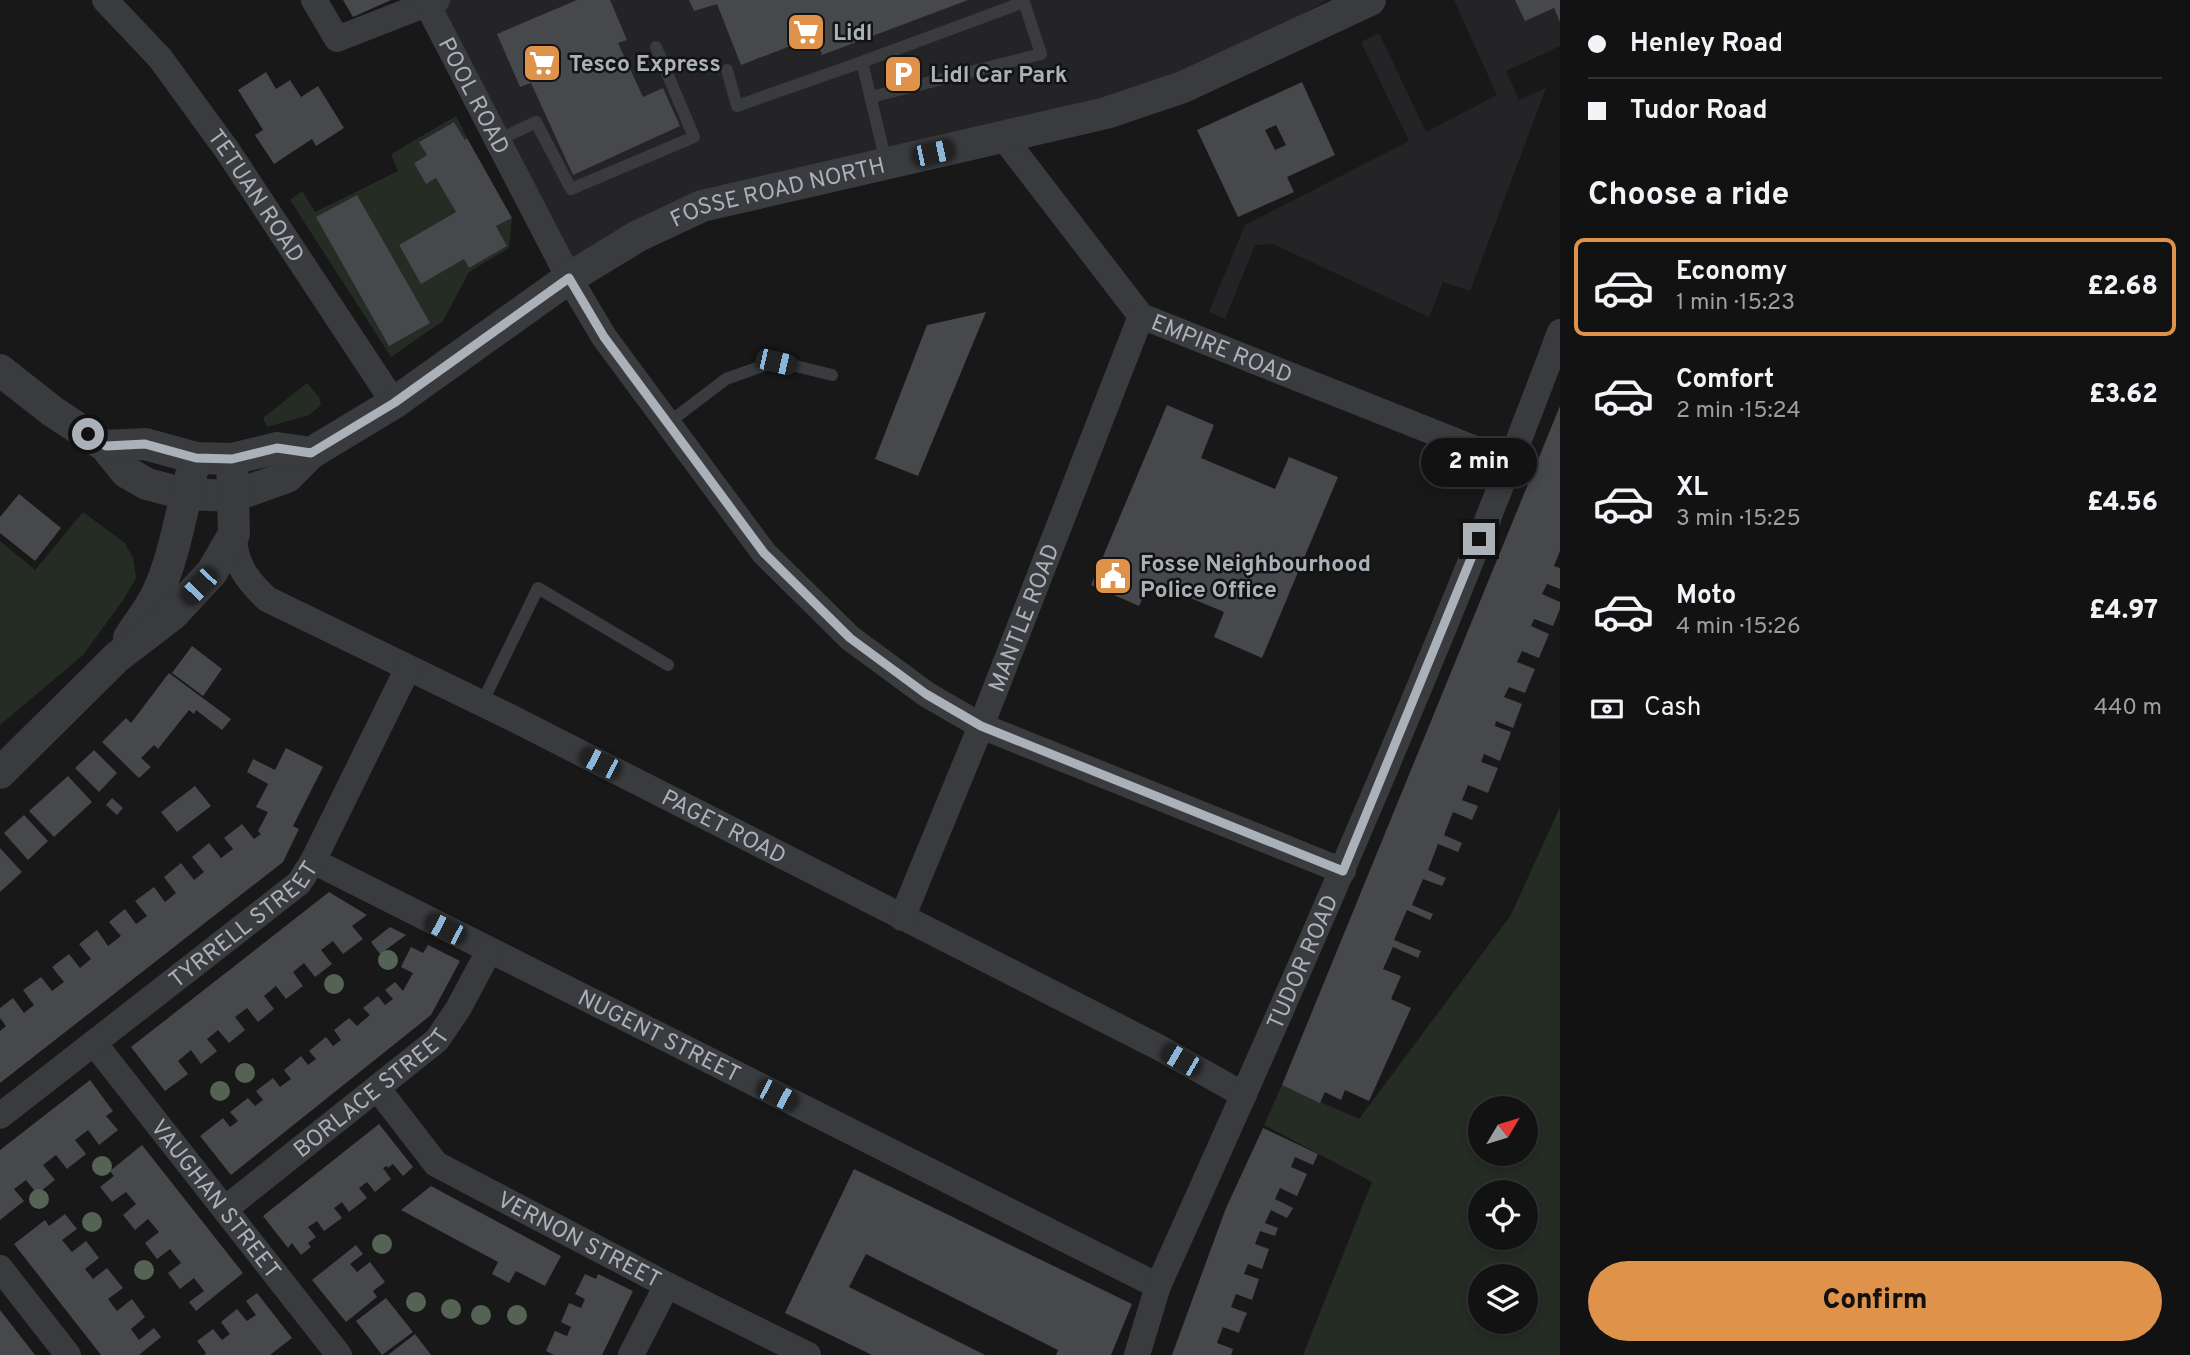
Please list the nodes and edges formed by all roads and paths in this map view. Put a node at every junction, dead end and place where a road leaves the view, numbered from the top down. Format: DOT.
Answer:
graph roads {
  1 [pos="105,0"];
  2 [pos="314,0"];
  3 [pos="1370,0"];
  4 [pos="1023,1"];
  5 [pos="432,2"];
  6 [pos="656,47"];
  7 [pos="862,62"];
  8 [pos="727,70"];
  9 [pos="871,97"];
  10 [pos="1003,138"];
  11 [pos="498,139"];
  12 [pos="886,163"];
  13 [pos="569,278"];
  14 [pos="1141,316"];
  15 [pos="1560,332"];
  16 [pos="0,370"];
  17 [pos="832,375"];
  18 [pos="394,403"];
  19 [pos="668,424"];
  20 [pos="106,446"];
  21 [pos="311,453"];
  22 [pos="196,458"];
  23 [pos="232,459"];
  24 [pos="1511,463"];
  25 [pos="185,494"];
  26 [pos="234,496"];
  27 [pos="234,534"];
  28 [pos="117,657"];
  29 [pos="668,664"];
  30 [pos="408,668"];
  31 [pos="482,703"];
  32 [pos="981,726"];
  33 [pos="0,773"];
  34 [pos="313,861"];
  35 [pos="1343,871"];
  36 [pos="902,918"];
  37 [pos="489,951"];
  38 [pos="93,1043"];
  39 [pos="377,1089"];
  40 [pos="1244,1095"];
  41 [pos="0,1116"];
  42 [pos="225,1209"];
  43 [pos="0,1268"];
  44 [pos="667,1285"];
  45 [pos="1158,1286"];
  46 [pos="326,1351"];
  47 [pos="68,1355"];
  48 [pos="631,1355"];
  49 [pos="808,1355"];
  50 [pos="1137,1355"];
  1 -- 18 [label="street, TETUAN ROAD"];
  2 -- 5 [label="street, POOL ROAD"];
  3 -- 10 [label="street, FOSSE ROAD NORTH"];
  4 -- 7 [label="lane"];
  4 -- 9 [label="lane"];
  5 -- 11 [label="street, POOL ROAD"];
  6 -- 11 [label="lane"];
  7 -- 8 [label="lane"];
  7 -- 9 [label="lane"];
  9 -- 12 [label="lane"];
  10 -- 12 [label="street, FOSSE ROAD NORTH"];
  10 -- 14 [label="street, EMPIRE ROAD"];
  11 -- 13 [label="street, POOL ROAD"];
  12 -- 13 [label="street, FOSSE ROAD NORTH"];
  13 -- 18 [label="street, FOSSE ROAD NORTH"];
  13 -- 19 [label="street, POOL ROAD"];
  14 -- 24 [label="street, EMPIRE ROAD"];
  14 -- 32 [label="street, MANTLE ROAD"];
  15 -- 24 [label="street, TUDOR ROAD"];
  16 -- 20 [label="street"];
  17 -- 19 [label="lane"];
  18 -- 21 [label="street, FOSSE ROAD NORTH"];
  19 -- 32 [label="street, POOL ROAD"];
  20 -- 22 [label="street"];
  20 -- 25 [label="street"];
  21 -- 23 [label="street"];
  21 -- 26 [label="street, FOSSE ROAD NORTH"];
  22 -- 23 [label="street"];
  22 -- 25 [label="street"];
  23 -- 26 [label="street"];
  24 -- 35 [label="street, TUDOR ROAD"];
  25 -- 26 [label="street"];
  25 -- 28 [label="street"];
  26 -- 27 [label="street"];
  27 -- 28 [label="street"];
  27 -- 30 [label="street, PAGET ROAD"];
  28 -- 33 [label="street"];
  29 -- 31 [label="lane"];
  30 -- 31 [label="street, PAGET ROAD"];
  30 -- 34 [label="street, TYRRELL STREET"];
  31 -- 36 [label="street, PAGET ROAD"];
  32 -- 35 [label="street, POOL ROAD"];
  32 -- 36 [label="street, MANTLE ROAD"];
  34 -- 37 [label="street, NUGENT STREET"];
  34 -- 38 [label="street, TYRRELL STREET"];
  35 -- 40 [label="street, TUDOR ROAD"];
  36 -- 40 [label="street, PAGET ROAD"];
  37 -- 39 [label="street, BORLACE STREET"];
  37 -- 45 [label="street, NUGENT STREET"];
  38 -- 41 [label="street, TYRRELL STREET"];
  38 -- 42 [label="street, VAUGHAN STREET"];
  39 -- 42 [label="street, BORLACE STREET"];
  39 -- 44 [label="street, VERNON STREET"];
  40 -- 45 [label="street, TUDOR ROAD"];
  42 -- 46 [label="street, VAUGHAN STREET"];
  43 -- 47 [label="street"];
  44 -- 48 [label="street"];
  44 -- 49 [label="street, VERNON STREET"];
  45 -- 50 [label="street, TUDOR ROAD"];
}
